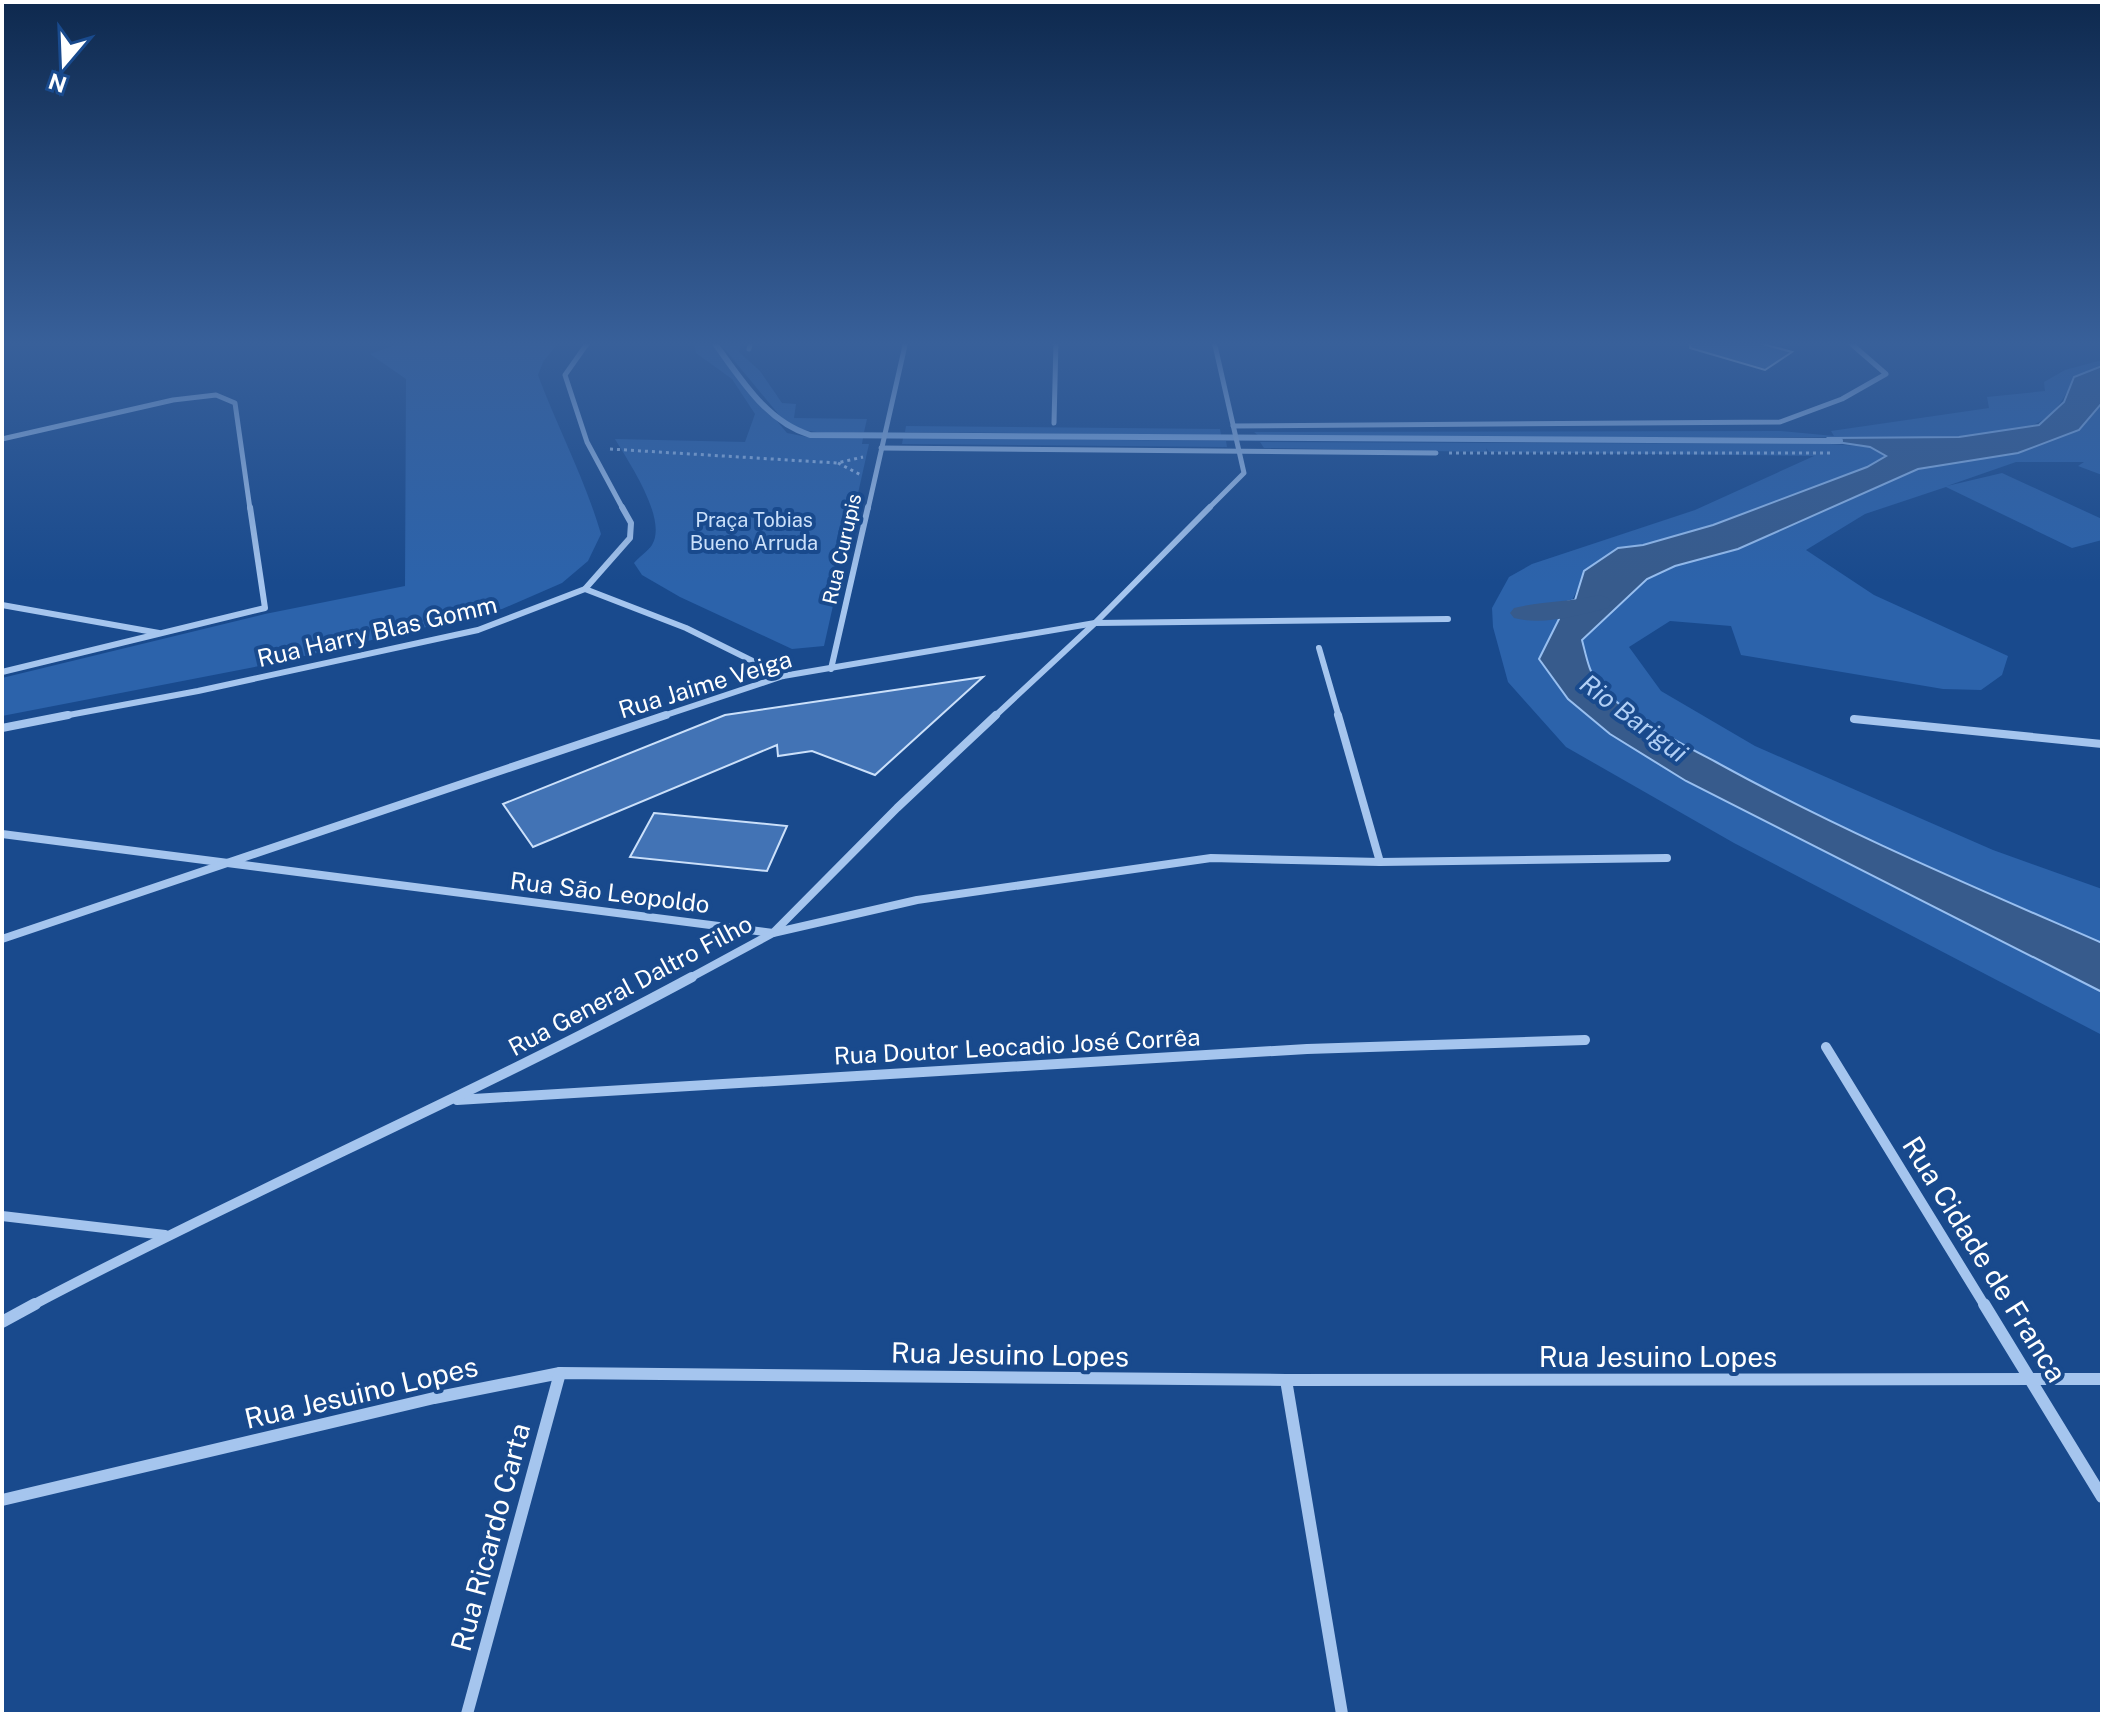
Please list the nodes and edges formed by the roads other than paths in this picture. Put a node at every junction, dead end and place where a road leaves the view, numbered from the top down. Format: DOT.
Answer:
graph roads {
  1 [pos="81,421"];
  2 [pos="238,421"];
  3 [pos="580,421"];
  4 [pos="887,421"];
  5 [pos="1232,421"];
  6 [pos="1782,421"];
  7 [pos="1233,426"];
  8 [pos="2,439"];
  9 [pos="882,446"];
  10 [pos="1238,449"];
  11 [pos="1436,453"];
  12 [pos="585,589"];
  13 [pos="2,605"];
  14 [pos="1448,619"];
  15 [pos="1095,623"];
  16 [pos="165,634"];
  17 [pos="1319,648"];
  18 [pos="831,669"];
  19 [pos="2,672"];
  20 [pos="783,676"];
  21 [pos="1854,719"];
  22 [pos="2,728"];
  23 [pos="2102,744"];
  24 [pos="2,834"];
  25 [pos="1667,858"];
  26 [pos="1380,862"];
  27 [pos="226,864"];
  28 [pos="773,933"];
  29 [pos="2,939"];
  30 [pos="1585,1040"];
  31 [pos="1826,1047"];
  32 [pos="452,1100"];
  33 [pos="2,1216"];
  34 [pos="166,1235"];
  35 [pos="2,1322"];
  36 [pos="560,1373"];
  37 [pos="2032,1379"];
  38 [pos="2102,1379"];
  39 [pos="1286,1380"];
  40 [pos="2102,1497"];
  41 [pos="2,1500"];
  42 [pos="467,1714"];
  43 [pos="1342,1714"];
  1 -- 8 [label="street, Rua Harry Blas Gomm"];
  2 -- 16 [label="street, Rua Harry Blas Gomm"];
  3 -- 12 [label="street, Rua Harry Blas Gomm"];
  4 -- 9 [label="street, Rua Curupis"];
  5 -- 7 [label="street, Rua General Daltro Filho"];
  6 -- 7 [label="street"];
  7 -- 10 [label="street, Rua General Daltro Filho"];
  9 -- 10 [label="street"];
  9 -- 18 [label="street, Rua Curupis"];
  10 -- 11 [label="street"];
  10 -- 15 [label="street, Rua General Daltro Filho"];
  12 -- 20 [label="street"];
  12 -- 22 [label="street, Rua Harry Blas Gomm"];
  13 -- 16 [label="street"];
  14 -- 15 [label="street, Rua Jaime Veiga"];
  15 -- 18 [label="street, Rua Jaime Veiga"];
  15 -- 28 [label="street, Rua General Daltro Filho"];
  16 -- 19 [label="street, Rua Harry Blas Gomm"];
  17 -- 26 [label="street"];
  18 -- 20 [label="street, Rua Jaime Veiga"];
  20 -- 27 [label="street, Rua Jaime Veiga"];
  21 -- 23 [label="street"];
  24 -- 27 [label="street, Rua São Leopoldo"];
  25 -- 26 [label="street, Rua São Leopoldo"];
  26 -- 28 [label="street, Rua São Leopoldo"];
  27 -- 28 [label="street, Rua São Leopoldo"];
  27 -- 29 [label="street, Rua Jaime Veiga"];
  28 -- 32 [label="street, Rua General Daltro Filho"];
  30 -- 32 [label="street, Rua Doutor Leocadio José Corrêa"];
  31 -- 37 [label="street, Rua Cidade de Franca"];
  32 -- 34 [label="street, Rua General Daltro Filho"];
  33 -- 34 [label="street"];
  34 -- 35 [label="street, Rua General Daltro Filho"];
  36 -- 39 [label="street, Rua Jesuino Lopes"];
  36 -- 41 [label="street, Rua Jesuino Lopes"];
  36 -- 42 [label="street, Rua Ricardo Carta"];
  37 -- 38 [label="street, Rua Jesuino Lopes"];
  37 -- 39 [label="street, Rua Jesuino Lopes"];
  37 -- 40 [label="street, Rua Cidade de Franca"];
  39 -- 43 [label="street"];
}
